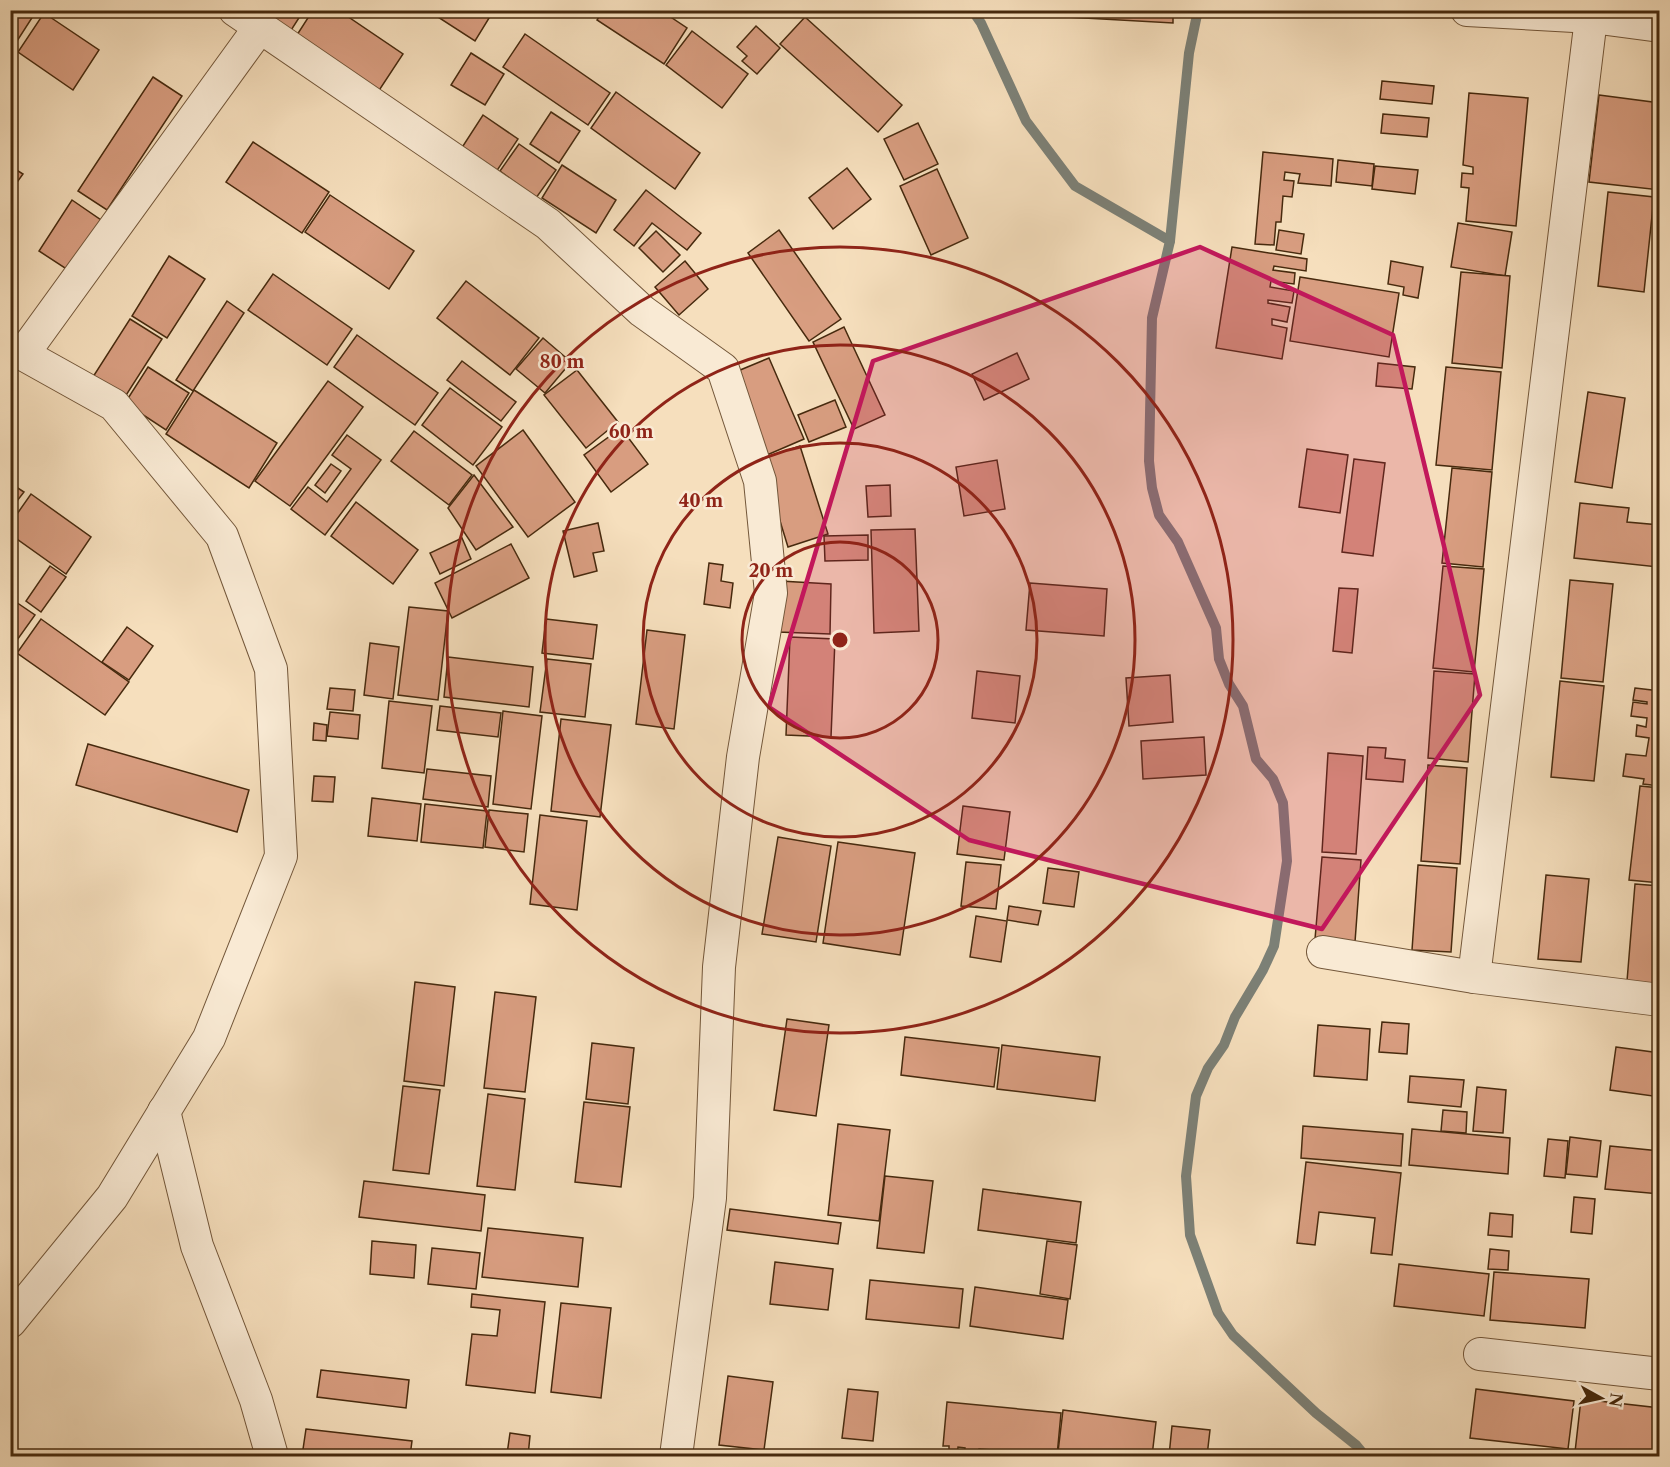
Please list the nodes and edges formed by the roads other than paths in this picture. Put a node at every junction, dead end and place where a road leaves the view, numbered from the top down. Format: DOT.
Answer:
graph roads {
  1 [pos="1467,10"];
  2 [pos="1592,14"];
  3 [pos="248,19"];
  4 [pos="1659,26"];
  5 [pos="17,351"];
  6 [pos="1323,952"];
  7 [pos="1474,977"];
  8 [pos="1659,1000"];
  9 [pos="164,1111"];
  10 [pos="10,1322"];
  11 [pos="1480,1354"];
  12 [pos="1659,1374"];
  13 [pos="272,1456"];
  14 [pos="676,1456"];
  1 -- 2 [label="street"];
  2 -- 4 [label="street"];
  2 -- 7 [label="street"];
  3 -- 5 [label="street"];
  3 -- 14 [label="street"];
  5 -- 9 [label="street"];
  6 -- 7 [label="street"];
  7 -- 8 [label="street"];
  9 -- 10 [label="street"];
  9 -- 13 [label="street"];
  11 -- 12 [label="street"];
}
